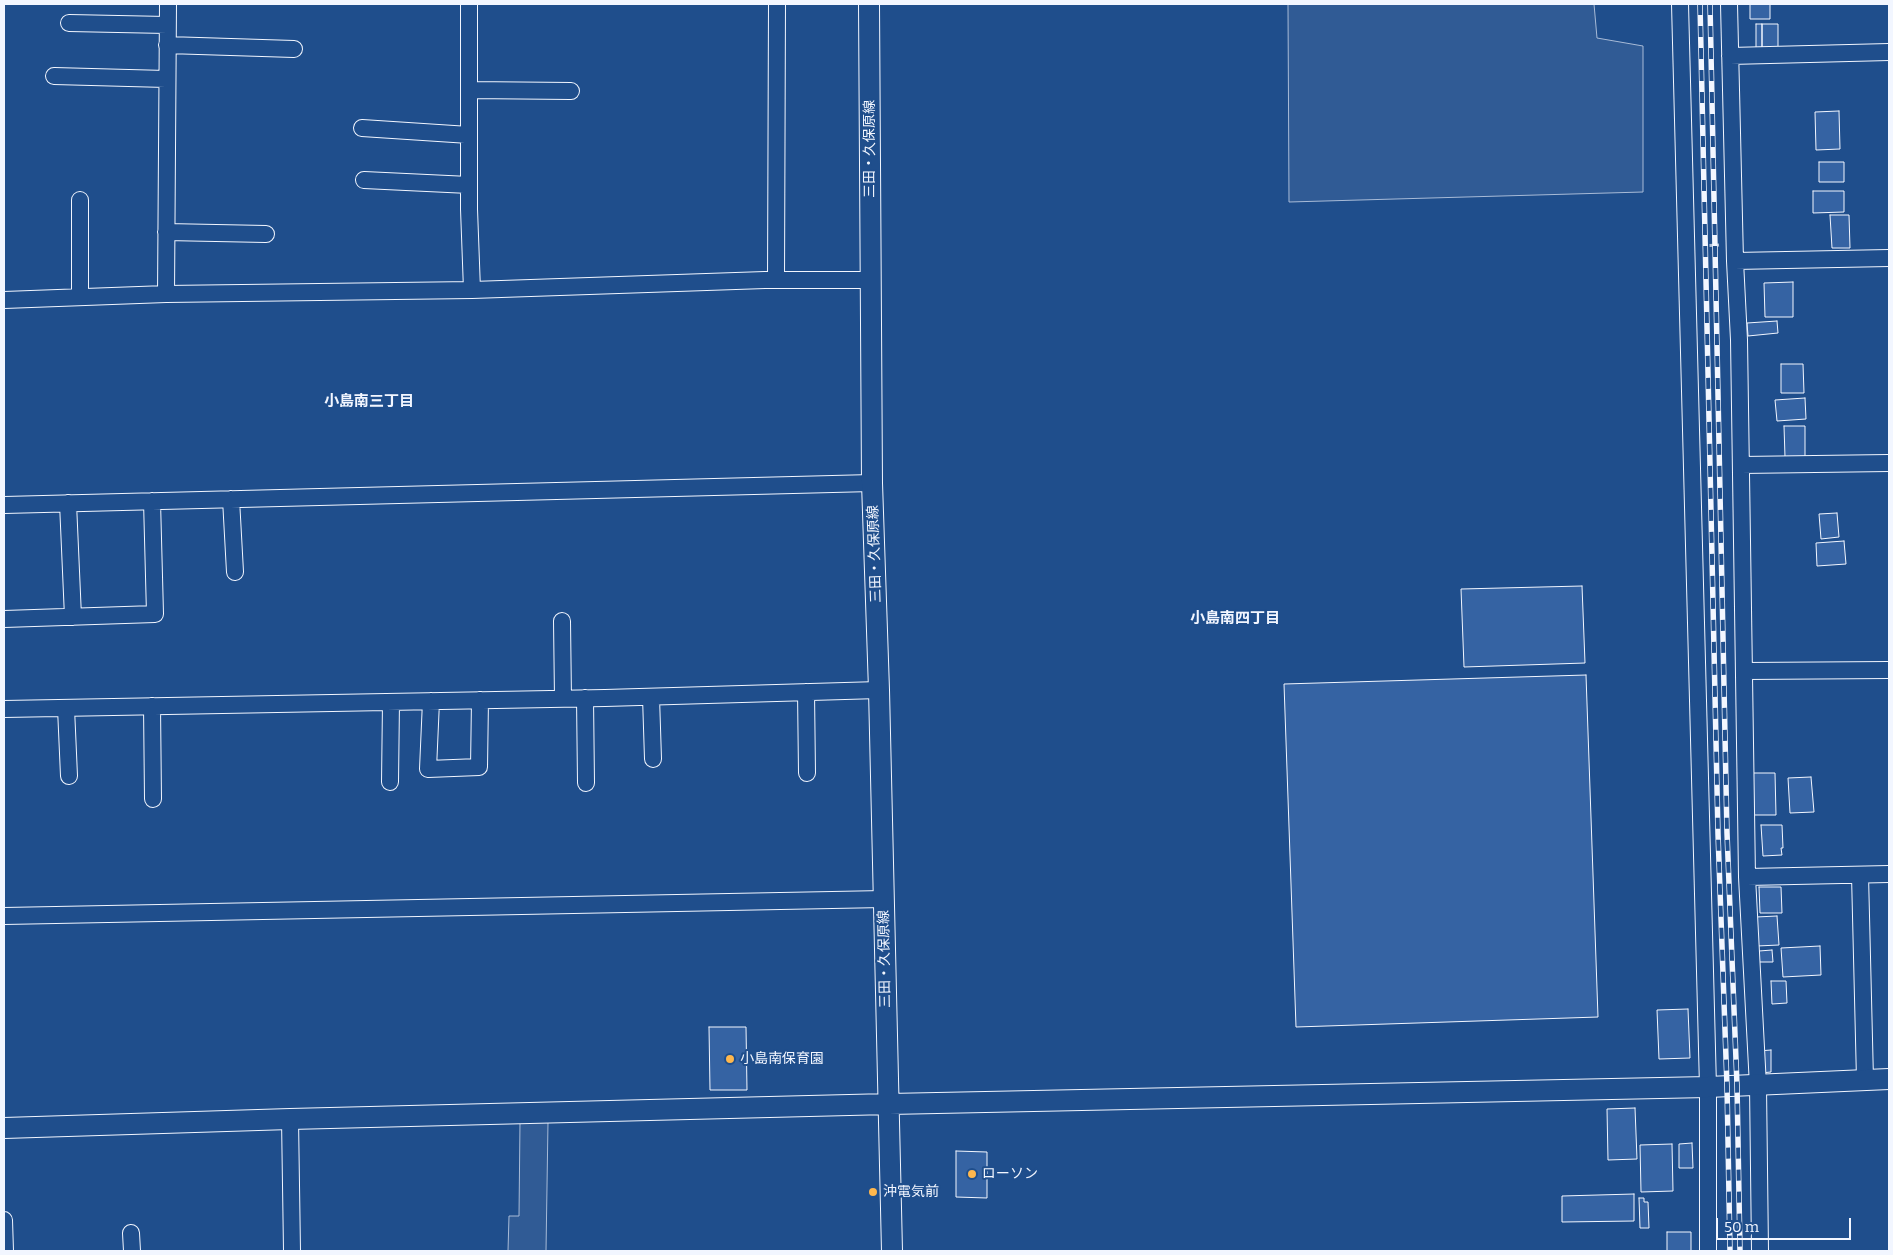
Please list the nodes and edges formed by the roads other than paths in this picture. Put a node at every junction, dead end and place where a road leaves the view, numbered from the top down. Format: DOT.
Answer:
graph roads {
  1 [pos="168,4"];
  2 [pos="469,4"];
  3 [pos="776,4"];
  4 [pos="869,4"];
  5 [pos="1680,4"];
  6 [pos="1729,4"];
  7 [pos="69,23"];
  8 [pos="168,25"];
  9 [pos="168,45"];
  10 [pos="294,49"];
  11 [pos="1889,52"];
  12 [pos="1730,56"];
  13 [pos="54,76"];
  14 [pos="166,79"];
  15 [pos="469,90"];
  16 [pos="571,91"];
  17 [pos="362,128"];
  18 [pos="469,135"];
  19 [pos="364,180"];
  20 [pos="469,185"];
  21 [pos="80,200"];
  22 [pos="166,232"];
  23 [pos="266,234"];
  24 [pos="1889,258"];
  25 [pos="1735,262"];
  26 [pos="776,280"];
  27 [pos="870,280"];
  28 [pos="472,290"];
  29 [pos="166,294"];
  30 [pos="80,297"];
  31 [pos="4,300"];
  32 [pos="1889,462"];
  33 [pos="1741,465"];
  34 [pos="872,483"];
  35 [pos="231,499"];
  36 [pos="152,501"];
  37 [pos="68,503"];
  38 [pos="4,505"];
  39 [pos="235,572"];
  40 [pos="73,617"];
  41 [pos="4,619"];
  42 [pos="562,621"];
  43 [pos="1889,670"];
  44 [pos="1745,671"];
  45 [pos="879,690"];
  46 [pos="806,692"];
  47 [pos="651,697"];
  48 [pos="585,698"];
  49 [pos="563,699"];
  50 [pos="480,700"];
  51 [pos="431,701"];
  52 [pos="391,702"];
  53 [pos="152,706"];
  54 [pos="66,708"];
  55 [pos="4,709"];
  56 [pos="653,759"];
  57 [pos="807,773"];
  58 [pos="69,776"];
  59 [pos="390,782"];
  60 [pos="586,783"];
  61 [pos="153,800"];
  62 [pos="1889,874"];
  63 [pos="1860,875"];
  64 [pos="1747,877"];
  65 [pos="884,899"];
  66 [pos="4,916"];
  67 [pos="1864,1080"];
  68 [pos="1889,1080"];
  69 [pos="1758,1086"];
  70 [pos="1708,1087"];
  71 [pos="888,1104"];
  72 [pos="290,1119"];
  73 [pos="4,1128"];
  74 [pos="4,1220"];
  75 [pos="131,1233"];
  76 [pos="5,1251"];
  77 [pos="132,1251"];
  78 [pos="292,1251"];
  79 [pos="892,1251"];
  80 [pos="1708,1251"];
  81 [pos="1760,1251"];
  1 -- 8 [label="street"];
  2 -- 15 [label="street"];
  3 -- 26 [label="street"];
  4 -- 27 [label="street, 三田・久保原線"];
  5 -- 70 [label="street"];
  6 -- 12 [label="street"];
  7 -- 8 [label="street"];
  8 -- 9 [label="street"];
  9 -- 10 [label="street"];
  9 -- 14 [label="street"];
  11 -- 12 [label="street"];
  12 -- 25 [label="street"];
  13 -- 14 [label="street"];
  14 -- 22 [label="street"];
  15 -- 16 [label="street"];
  15 -- 18 [label="street"];
  17 -- 18 [label="street"];
  18 -- 20 [label="street"];
  19 -- 20 [label="street"];
  20 -- 28 [label="street"];
  21 -- 30 [label="street"];
  22 -- 23 [label="street"];
  22 -- 29 [label="street"];
  24 -- 25 [label="street"];
  25 -- 33 [label="street"];
  26 -- 27 [label="street"];
  26 -- 28 [label="street"];
  27 -- 34 [label="street, 三田・久保原線"];
  28 -- 29 [label="street"];
  29 -- 30 [label="street"];
  30 -- 31 [label="street"];
  32 -- 33 [label="street"];
  33 -- 44 [label="street"];
  34 -- 35 [label="street"];
  34 -- 45 [label="street, 三田・久保原線"];
  35 -- 36 [label="street"];
  35 -- 39 [label="street"];
  36 -- 37 [label="street"];
  36 -- 40 [label="street"];
  37 -- 38 [label="street"];
  37 -- 40 [label="street"];
  40 -- 41 [label="street"];
  42 -- 49 [label="street"];
  43 -- 44 [label="street"];
  44 -- 64 [label="street"];
  45 -- 46 [label="street"];
  45 -- 65 [label="street, 三田・久保原線"];
  46 -- 47 [label="street"];
  46 -- 57 [label="street"];
  47 -- 48 [label="street"];
  47 -- 56 [label="street"];
  48 -- 49 [label="street"];
  48 -- 60 [label="street"];
  49 -- 50 [label="street"];
  50 -- 51 [label="street"];
  50 -- 51 [label="street"];
  51 -- 52 [label="street"];
  52 -- 53 [label="street"];
  52 -- 59 [label="street"];
  53 -- 54 [label="street"];
  53 -- 61 [label="street"];
  54 -- 55 [label="street"];
  54 -- 58 [label="street"];
  62 -- 63 [label="street"];
  63 -- 64 [label="street"];
  63 -- 67 [label="street"];
  64 -- 69 [label="street"];
  65 -- 66 [label="street"];
  65 -- 71 [label="street, 三田・久保原線"];
  67 -- 68 [label="street"];
  67 -- 69 [label="street"];
  69 -- 70 [label="street"];
  69 -- 81 [label="street"];
  70 -- 71 [label="street"];
  70 -- 80 [label="street"];
  71 -- 72 [label="street"];
  71 -- 79 [label="street, 三田・久保原線"];
  72 -- 73 [label="street"];
  72 -- 78 [label="street"];
  74 -- 76 [label="street"];
  75 -- 77 [label="street"];
}
